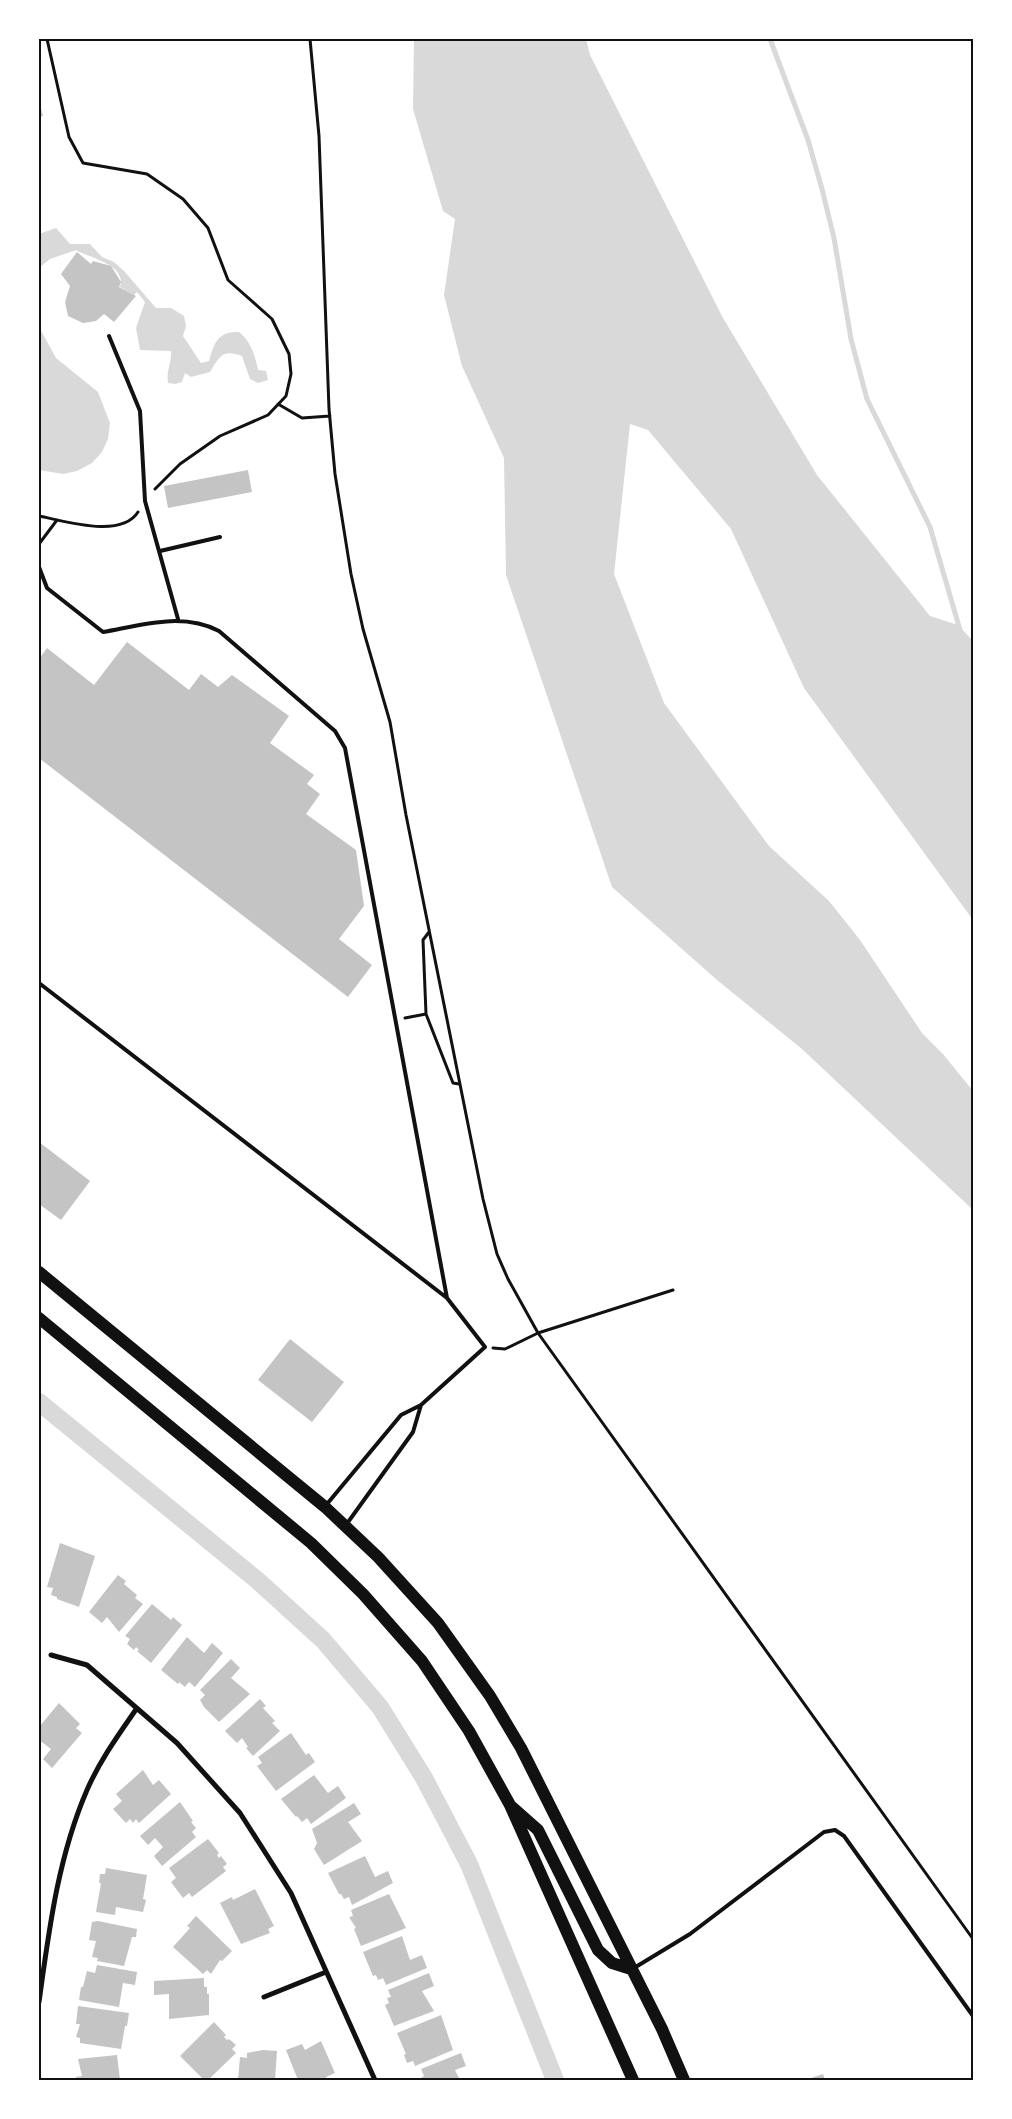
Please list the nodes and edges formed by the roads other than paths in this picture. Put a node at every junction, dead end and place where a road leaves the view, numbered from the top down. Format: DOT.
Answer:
graph roads {
  1 [pos="109,336"];
  2 [pos="220,537"];
  3 [pos="160,551"];
  4 [pos="39,567"];
  5 [pos="178,620"];
  6 [pos="39,983"];
  7 [pos="39,1272"];
  8 [pos="448,1298"];
  9 [pos="39,1318"];
  10 [pos="421,1405"];
  11 [pos="325,1507"];
  12 [pos="346,1526"];
  13 [pos="51,1655"];
  14 [pos="137,1708"];
  15 [pos="510,1805"];
  16 [pos="39,1945"];
  17 [pos="47,1946"];
  18 [pos="632,1969"];
  19 [pos="326,1972"];
  20 [pos="264,1998"];
  21 [pos="39,2002"];
  22 [pos="973,2016"];
  23 [pos="375,2080"];
  24 [pos="633,2080"];
  25 [pos="684,2080"];
  1 -- 3 [label="lane"];
  2 -- 3 [label="lane"];
  3 -- 5 [label="lane"];
  4 -- 5 [label="lane"];
  5 -- 8 [label="lane"];
  6 -- 8 [label="lane"];
  7 -- 11 [label="main road"];
  8 -- 10 [label="lane"];
  9 -- 15 [label="main road"];
  10 -- 11 [label="lane"];
  10 -- 12 [label="lane"];
  11 -- 12 [label="main road"];
  12 -- 18 [label="main road"];
  13 -- 14 [label="street"];
  14 -- 17 [label="street"];
  14 -- 19 [label="street"];
  15 -- 18 [label="main road"];
  15 -- 24 [label="main road"];
  16 -- 17 [label="street"];
  17 -- 21 [label="street"];
  18 -- 22 [label="lane"];
  18 -- 25 [label="main road"];
  19 -- 20 [label="street"];
  19 -- 23 [label="street"];
}
